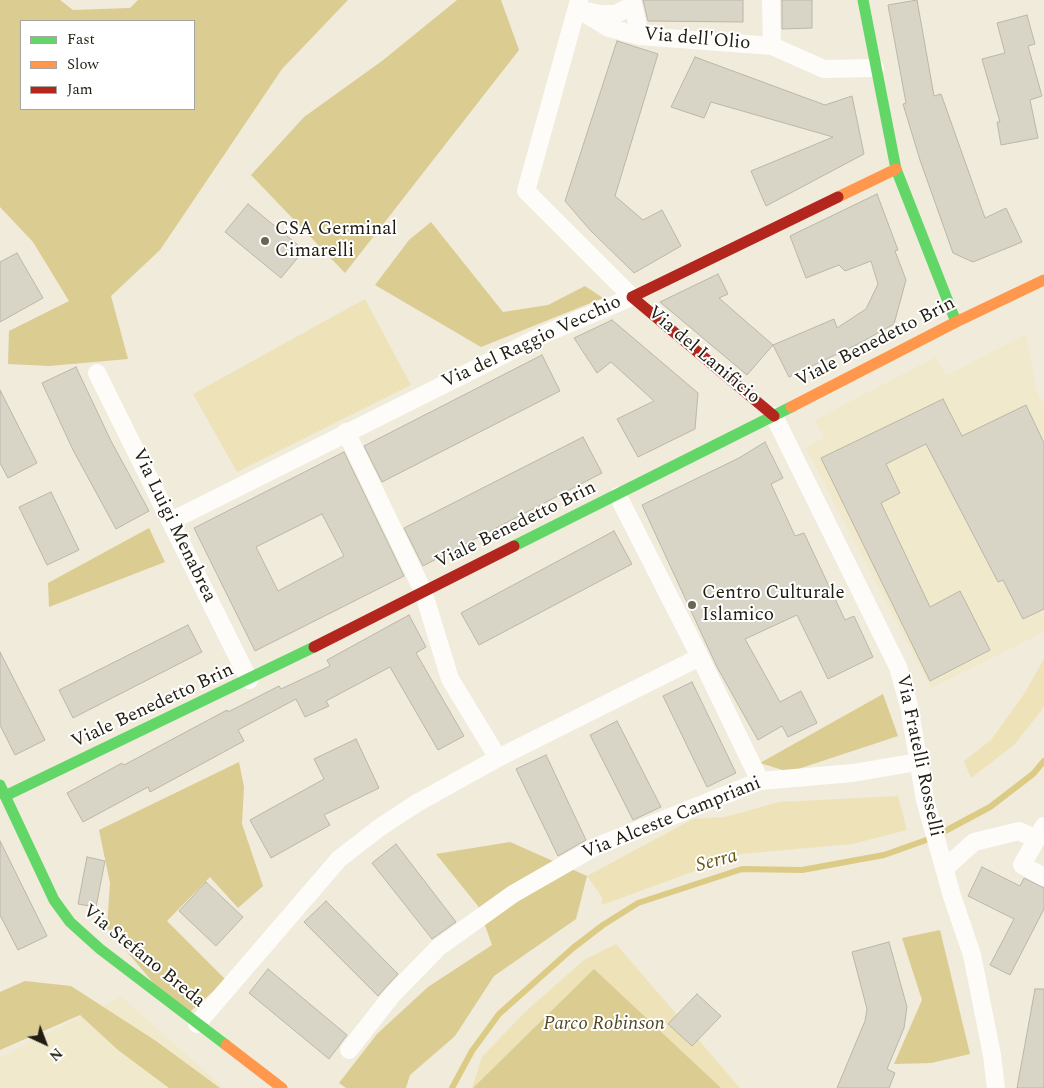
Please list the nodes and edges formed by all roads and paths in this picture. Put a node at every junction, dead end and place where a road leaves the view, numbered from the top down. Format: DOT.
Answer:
graph roads {
  1 [pos="771,0"];
  2 [pos="863,0"];
  3 [pos="632,2"];
  4 [pos="578,4"];
  5 [pos="640,36"];
  6 [pos="772,46"];
  7 [pos="875,68"];
  8 [pos="896,169"];
  9 [pos="1044,280"];
  10 [pos="632,296"];
  11 [pos="956,322"];
  12 [pos="97,373"];
  13 [pos="774,416"];
  14 [pos="346,432"];
  15 [pos="618,496"];
  16 [pos="171,521"];
  17 [pos="423,591"];
  18 [pos="700,657"];
  19 [pos="249,680"];
  20 [pos="498,758"];
  21 [pos="917,762"];
  22 [pos="760,781"];
  23 [pos="0,786"];
  24 [pos="3,798"];
  25 [pos="1040,832"];
  26 [pos="942,861"];
  27 [pos="1044,877"];
  28 [pos="197,1024"];
  29 [pos="349,1050"];
  30 [pos="282,1088"];
  31 [pos="996,1088"];
  1 -- 6 [label="street"];
  2 -- 7 [label="street"];
  3 -- 4 [label="street, Via dell'Olio"];
  3 -- 5 [label="street"];
  4 -- 5 [label="street, Via dell'Olio"];
  4 -- 10 [label="street, Via del Lanificio"];
  5 -- 6 [label="street, Via dell'Olio"];
  6 -- 7 [label="street, Via dell'Olio"];
  7 -- 8 [label="street"];
  8 -- 10 [label="street, Via del Raggio Vecchio"];
  8 -- 11 [label="street"];
  9 -- 11 [label="street, Viale Benedetto Brin"];
  10 -- 13 [label="street, Via del Lanificio"];
  10 -- 14 [label="street, Via del Raggio Vecchio"];
  11 -- 13 [label="street, Viale Benedetto Brin"];
  12 -- 16 [label="street, Via Luigi Menabrea"];
  13 -- 15 [label="street, Viale Benedetto Brin"];
  13 -- 21 [label="street, Via Fratelli Rosselli"];
  14 -- 16 [label="street, Via del Raggio Vecchio"];
  14 -- 17 [label="street"];
  15 -- 17 [label="street, Viale Benedetto Brin"];
  15 -- 18 [label="street"];
  16 -- 19 [label="street, Via Luigi Menabrea"];
  17 -- 19 [label="street, Viale Benedetto Brin"];
  17 -- 20 [label="street"];
  18 -- 20 [label="street"];
  18 -- 22 [label="street"];
  19 -- 24 [label="street, Viale Benedetto Brin"];
  20 -- 28 [label="street"];
  21 -- 22 [label="street, Via Alceste Campriani"];
  21 -- 26 [label="street, Via Fratelli Rosselli"];
  22 -- 29 [label="street, Via Alceste Campriani"];
  23 -- 24 [label="street, Via Stefano Breda"];
  24 -- 28 [label="street, Via Stefano Breda"];
  25 -- 26 [label="street"];
  25 -- 27 [label="street"];
  26 -- 31 [label="street, Via Fratelli Rosselli"];
  28 -- 30 [label="street, Via Stefano Breda"];
}
